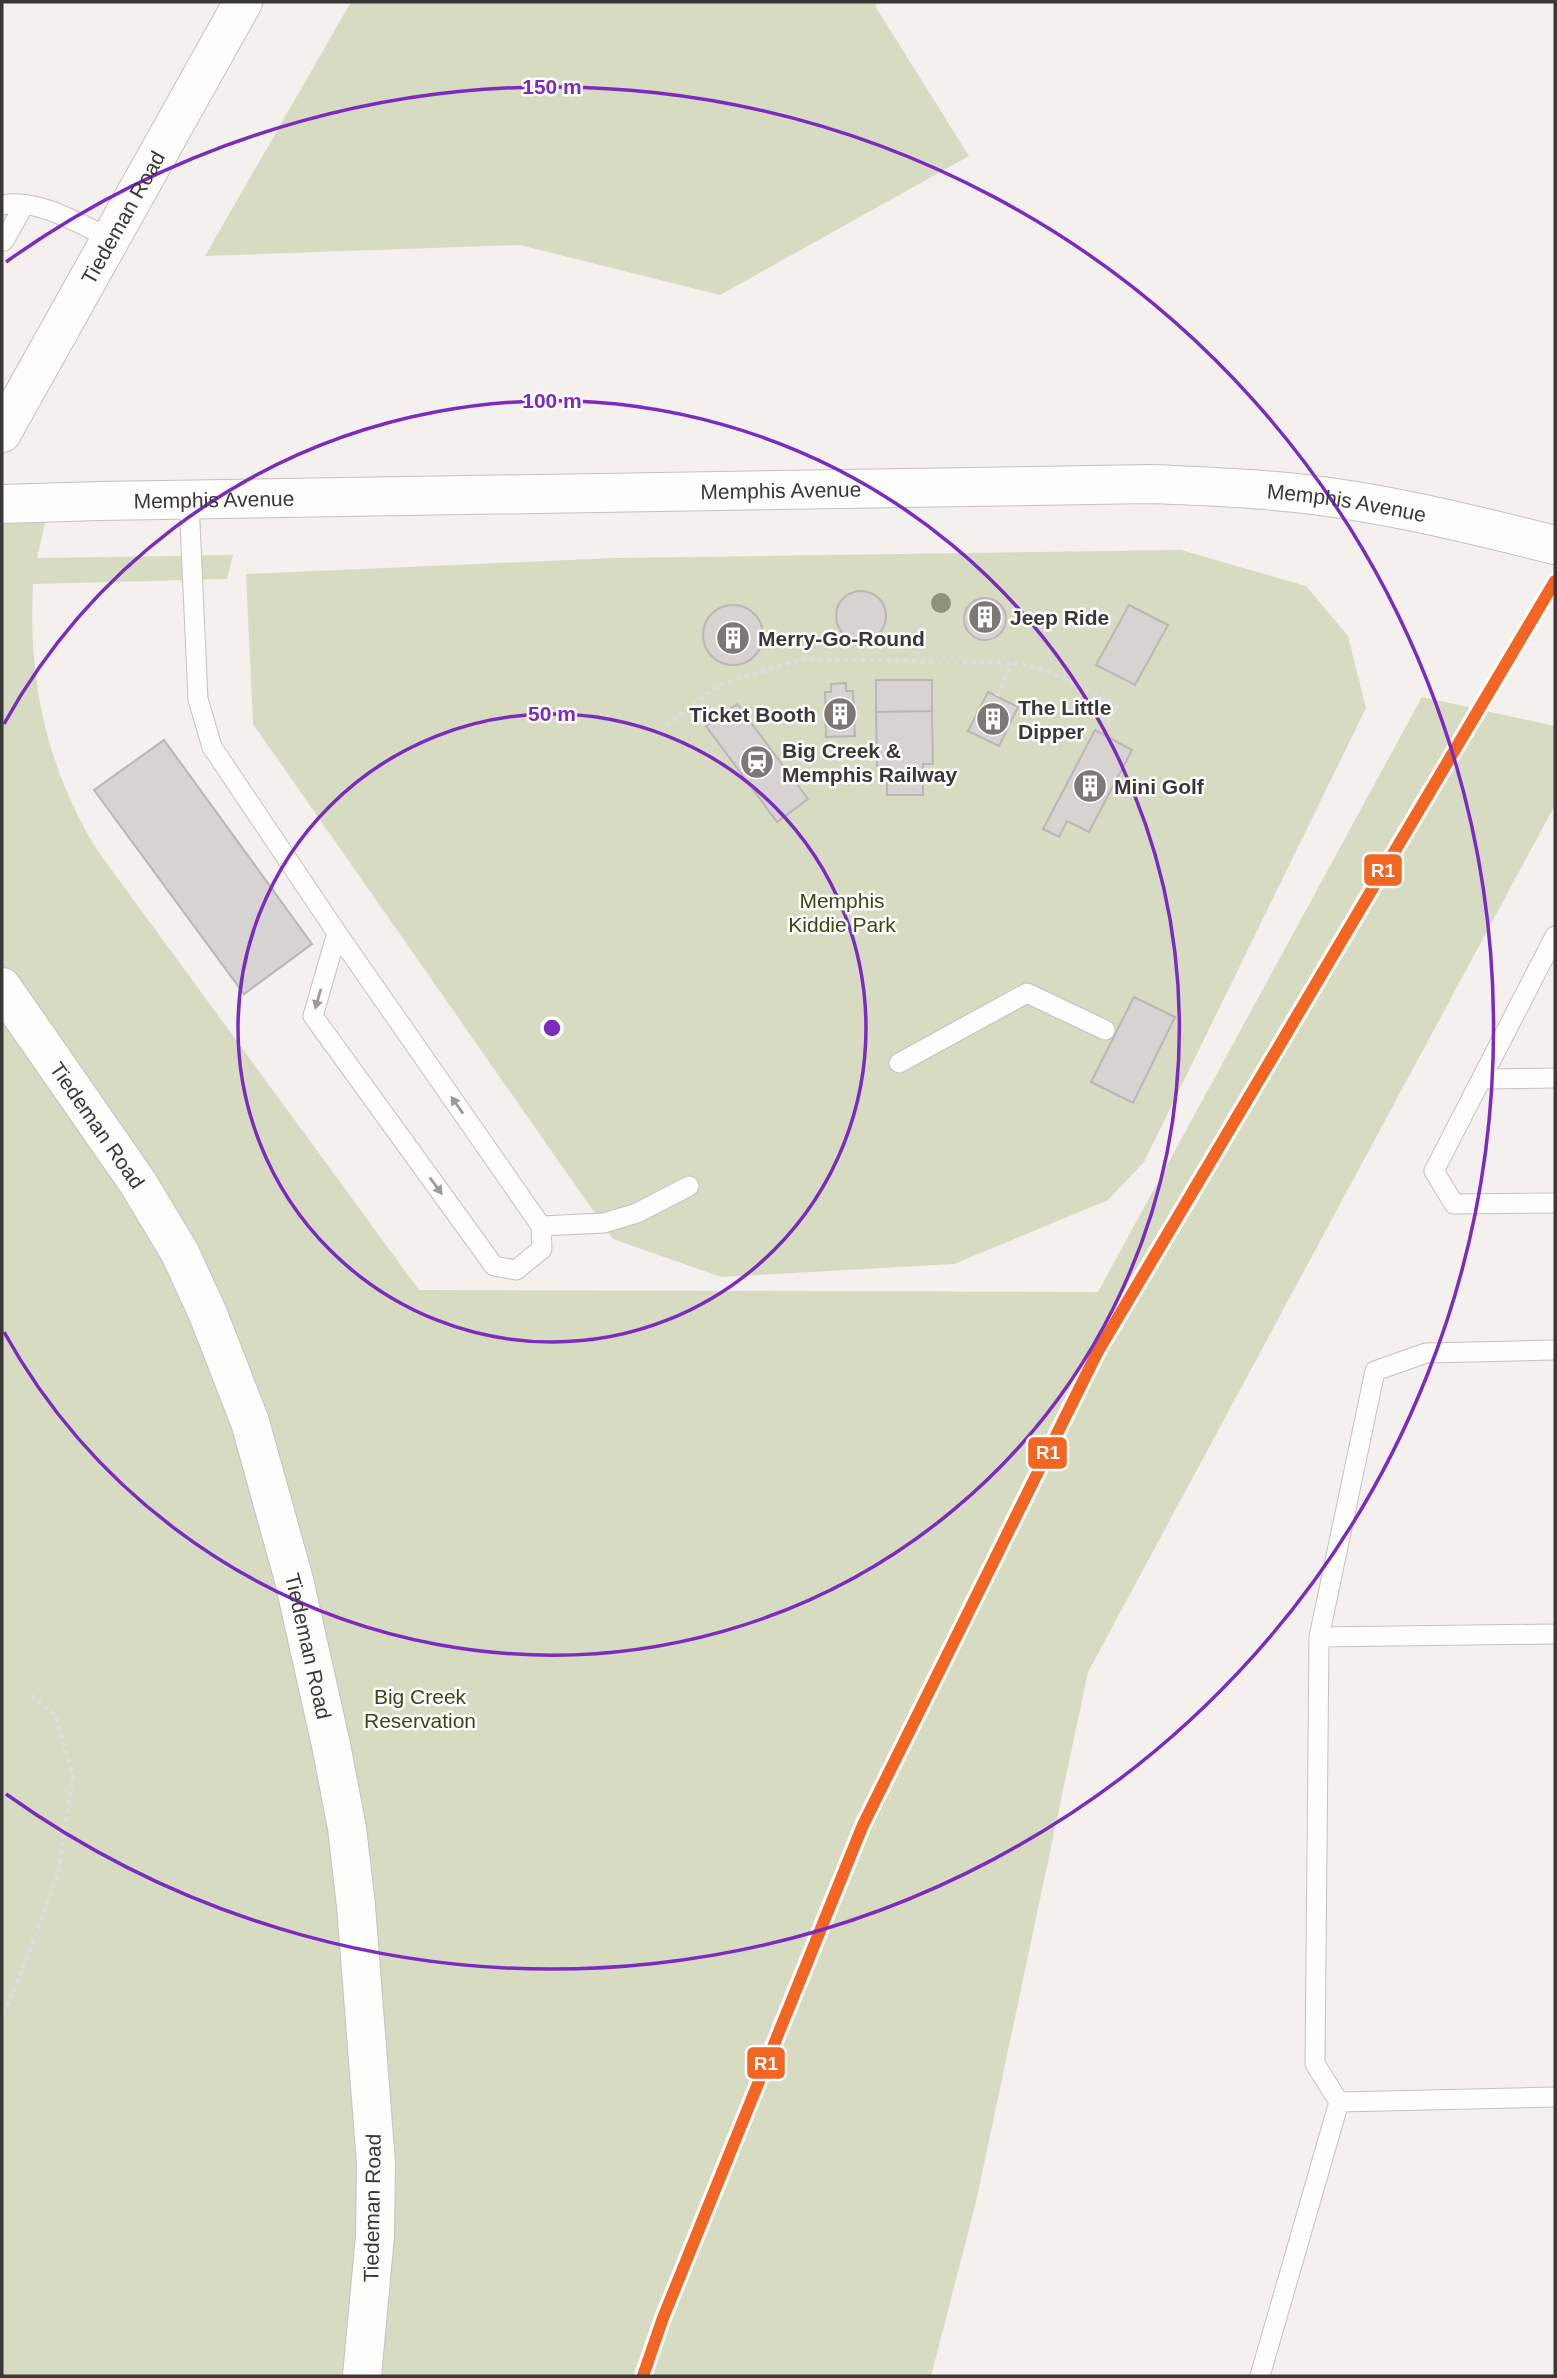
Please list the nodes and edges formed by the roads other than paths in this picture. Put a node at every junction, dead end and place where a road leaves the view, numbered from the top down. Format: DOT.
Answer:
graph roads {
  1 [pos="243,2"];
  2 [pos="2,205"];
  3 [pos="24,205"];
  4 [pos="111,239"];
  5 [pos="4,241"];
  6 [pos="11,396"];
  7 [pos="2,433"];
  8 [pos="189,501"];
  9 [pos="2,504"];
  10 [pos="1555,545"];
  11 [pos="337,933"];
  12 [pos="1555,936"];
  13 [pos="1550,955"];
  14 [pos="2,987"];
  15 [pos="1105,1030"];
  16 [pos="899,1063"];
  17 [pos="1555,1078"];
  18 [pos="1482,1079"];
  19 [pos="689,1186"];
  20 [pos="1555,1203"];
  21 [pos="541,1226"];
  22 [pos="1555,1350"];
  23 [pos="1555,1634"];
  24 [pos="1319,1637"];
  25 [pos="1555,2096"];
  26 [pos="1339,2102"];
  27 [pos="362,2376"];
  28 [pos="1260,2376"];
  1 -- 4 [label="main road, Tiedeman Road"];
  2 -- 3 [label="lane"];
  3 -- 4 [label="lane"];
  3 -- 5 [label="lane"];
  4 -- 6 [label="main road, Tiedeman Road"];
  6 -- 7 [label="main road, Tiedeman Road"];
  8 -- 9 [label="main road, Memphis Avenue"];
  8 -- 10 [label="main road, Memphis Avenue"];
  8 -- 11 [label="lane"];
  21 -- 11 [label="lane, one-way"];
  11 -- 21 [label="lane, one-way"];
  12 -- 13 [label="lane"];
  13 -- 18 [label="lane"];
  14 -- 27 [label="main road, Tiedeman Road"];
  15 -- 16 [label="lane"];
  17 -- 18 [label="lane"];
  18 -- 20 [label="lane"];
  19 -- 21 [label="lane"];
  22 -- 24 [label="lane"];
  23 -- 24 [label="lane"];
  24 -- 26 [label="lane"];
  25 -- 26 [label="lane"];
  26 -- 28 [label="lane"];
}
